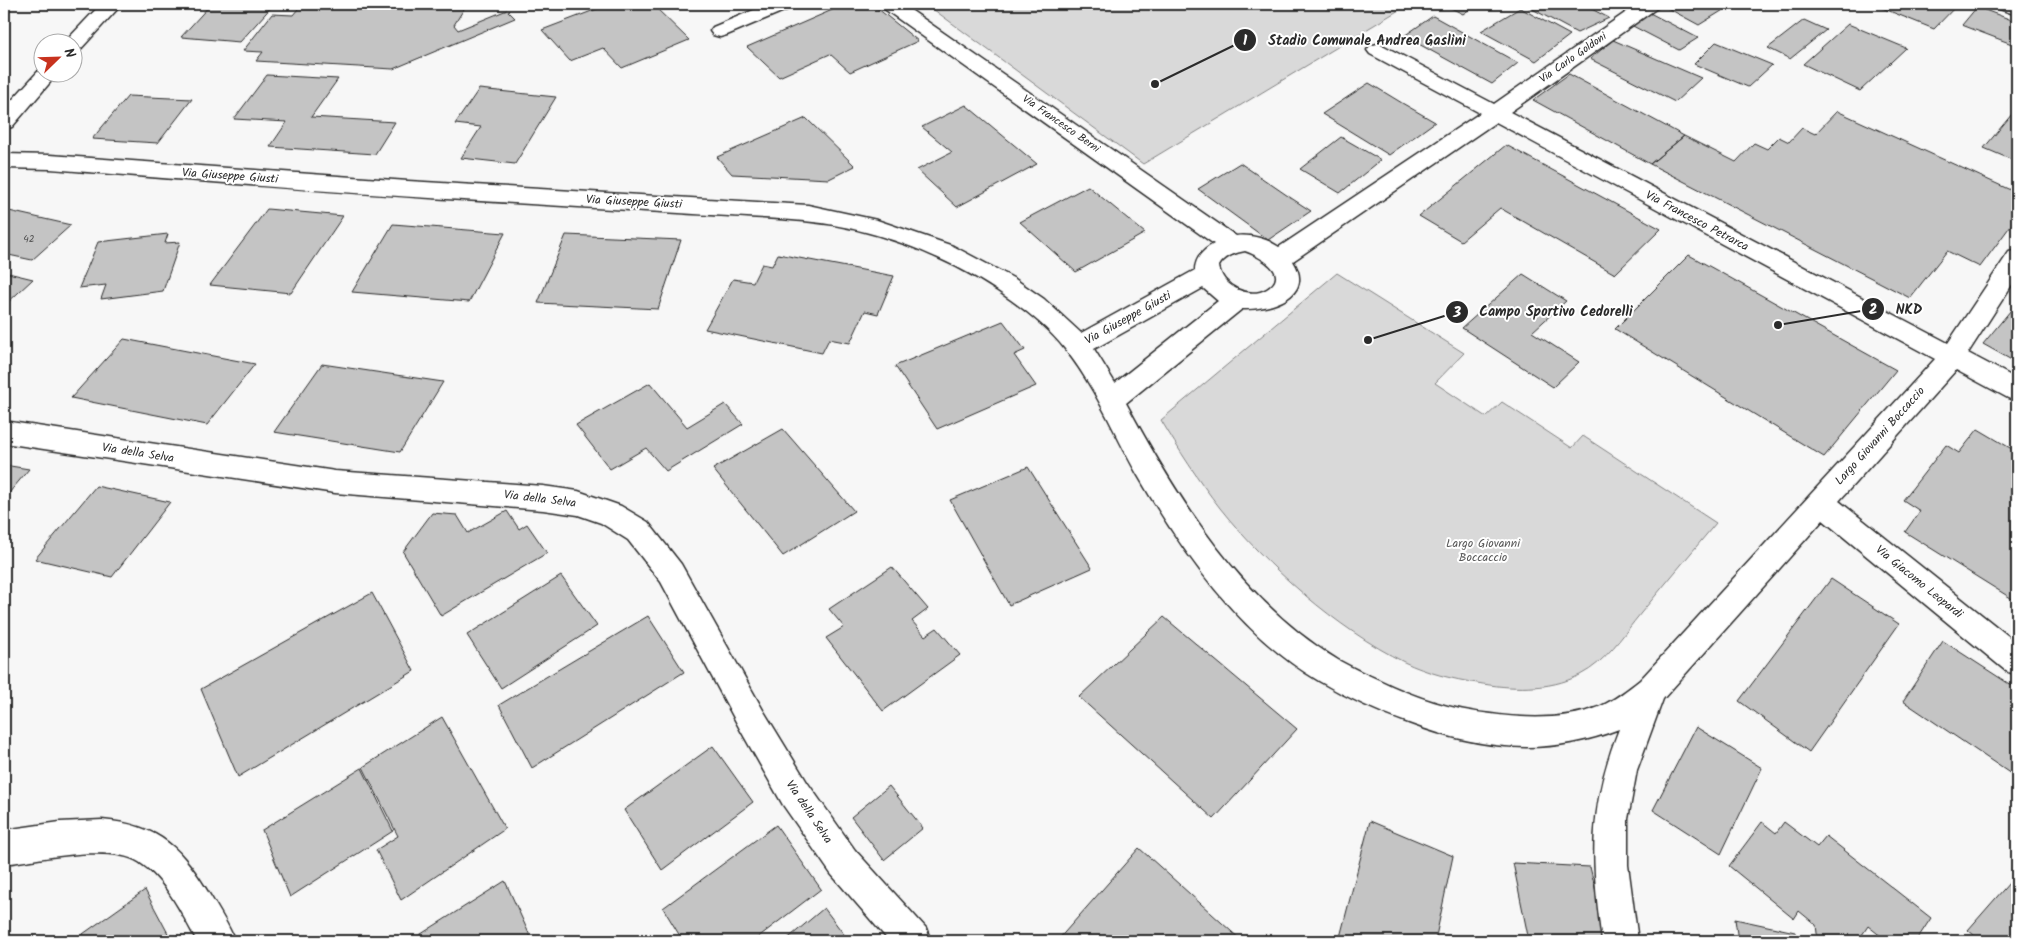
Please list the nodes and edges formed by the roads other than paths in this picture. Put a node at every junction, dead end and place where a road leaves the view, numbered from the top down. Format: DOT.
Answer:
graph roads {
  1 [pos="112,4"];
  2 [pos="784,4"];
  3 [pos="890,4"];
  4 [pos="1650,4"];
  5 [pos="2004,4"];
  6 [pos="2017,9"];
  7 [pos="720,31"];
  8 [pos="82,36"];
  9 [pos="1377,50"];
  10 [pos="40,82"];
  11 [pos="1495,113"];
  12 [pos="4,122"];
  13 [pos="4,161"];
  14 [pos="1231,244"];
  15 [pos="1280,258"];
  16 [pos="2017,258"];
  17 [pos="1208,274"];
  18 [pos="1238,299"];
  19 [pos="1077,347"];
  20 [pos="1952,357"];
  21 [pos="2017,391"];
  22 [pos="1112,400"];
  23 [pos="4,432"];
  24 [pos="1821,502"];
  25 [pos="2017,661"];
  26 [pos="1651,690"];
  27 [pos="4,848"];
  28 [pos="217,941"];
  29 [pos="913,941"];
  30 [pos="1620,941"];
  1 -- 8 [label="street"];
  2 -- 7 [label="street"];
  3 -- 14 [label="street, Via Francesco Berni"];
  4 -- 11 [label="street, Via Carlo Goldoni"];
  5 -- 6 [label="street"];
  9 -- 11 [label="street, Via Francesco Petrarca"];
  10 -- 12 [label="street"];
  11 -- 15 [label="street"];
  11 -- 20 [label="street, Via Francesco Petrarca"];
  13 -- 19 [label="street, Via Giuseppe Giusti"];
  14 -- 15 [label="street"];
  14 -- 17 [label="street"];
  15 -- 18 [label="street"];
  16 -- 20 [label="street, Largo Giovanni Boccaccio"];
  17 -- 18 [label="street"];
  17 -- 19 [label="street, Via Giuseppe Giusti"];
  18 -- 22 [label="street"];
  19 -- 22 [label="street, Largo Giovanni Boccaccio"];
  20 -- 21 [label="street, Via Francesco Petrarca"];
  20 -- 24 [label="street, Largo Giovanni Boccaccio"];
  22 -- 26 [label="street, Largo Giovanni Boccaccio"];
  23 -- 29 [label="street, Via della Selva"];
  24 -- 25 [label="street, Via Giacomo Leopardi"];
  24 -- 26 [label="street, Largo Giovanni Boccaccio"];
  26 -- 30 [label="street"];
  27 -- 28 [label="street"];
}
